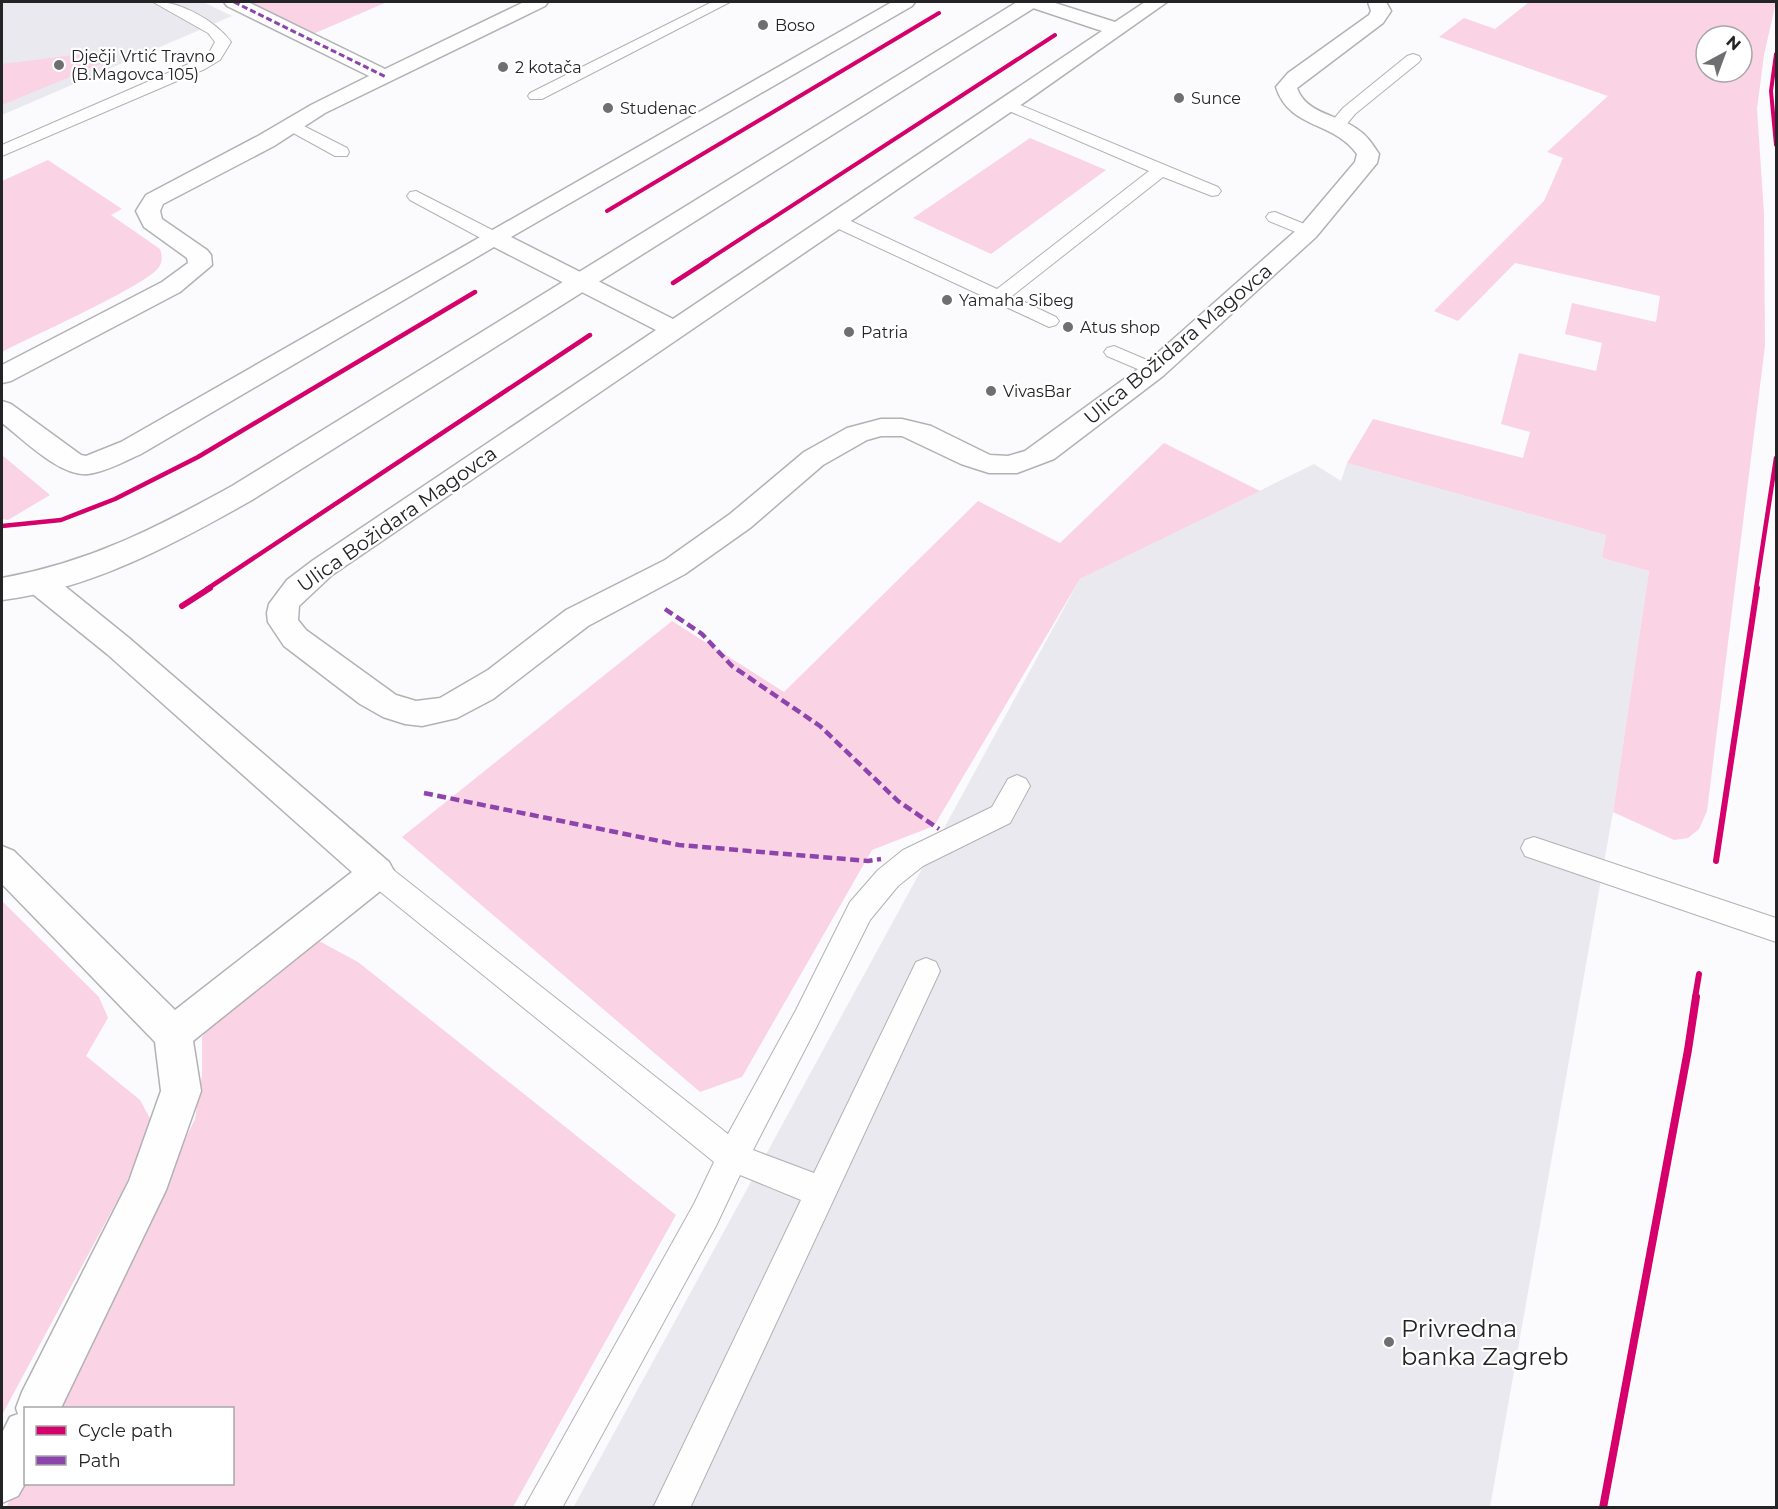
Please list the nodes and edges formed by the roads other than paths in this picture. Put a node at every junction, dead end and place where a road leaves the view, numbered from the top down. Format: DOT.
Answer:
graph roads {
  1 [pos="160,2"];
  2 [pos="234,2"];
  3 [pos="538,2"];
  4 [pos="723,2"];
  5 [pos="905,2"];
  6 [pos="1032,2"];
  7 [pos="1157,2"];
  8 [pos="1377,2"];
  9 [pos="1116,29"];
  10 [pos="1413,59"];
  11 [pos="386,77"];
  12 [pos="536,96"];
  13 [pos="1008,105"];
  14 [pos="292,125"];
  15 [pos="1336,126"];
  16 [pos="2,151"];
  17 [pos="341,152"];
  18 [pos="1161,170"];
  19 [pos="1212,191"];
  20 [pos="416,196"];
  21 [pos="1275,217"];
  22 [pos="834,220"];
  23 [pos="1308,232"];
  24 [pos="494,238"];
  25 [pos="581,282"];
  26 [pos="999,297"];
  27 [pos="1049,321"];
  28 [pos="673,329"];
  29 [pos="1114,352"];
  30 [pos="1154,370"];
  31 [pos="2,375"];
  32 [pos="2,410"];
  33 [pos="40,583"];
  34 [pos="2,589"];
  35 [pos="1017,786"];
  36 [pos="1534,848"];
  37 [pos="2,861"];
  38 [pos="377,873"];
  39 [pos="1776,930"];
  40 [pos="926,971"];
  41 [pos="173,1034"];
  42 [pos="732,1157"];
  43 [pos="821,1192"];
  44 [pos="38,1407"];
  45 [pos="24,1437"];
  46 [pos="2,1480"];
  47 [pos="542,1508"];
  48 [pos="671,1508"];
  1 -- 16 [label="lane"];
  2 -- 11 [label="street"];
  3 -- 11 [label="street"];
  4 -- 12 [label="lane"];
  5 -- 24 [label="street"];
  6 -- 9 [label="street"];
  6 -- 25 [label="street"];
  7 -- 9 [label="street, Ulica Božidara Magovca"];
  8 -- 15 [label="street, Ulica Božidara Magovca"];
  9 -- 13 [label="street, Ulica Božidara Magovca"];
  10 -- 15 [label="lane"];
  11 -- 14 [label="street"];
  13 -- 18 [label="lane"];
  13 -- 22 [label="street, Ulica Božidara Magovca"];
  14 -- 17 [label="lane"];
  14 -- 31 [label="street"];
  15 -- 23 [label="street, Ulica Božidara Magovca"];
  18 -- 19 [label="lane"];
  18 -- 26 [label="lane"];
  20 -- 24 [label="lane"];
  21 -- 23 [label="lane"];
  22 -- 26 [label="lane"];
  22 -- 28 [label="street, Ulica Božidara Magovca"];
  23 -- 30 [label="street, Ulica Božidara Magovca"];
  24 -- 25 [label="street"];
  24 -- 32 [label="street"];
  25 -- 28 [label="street"];
  25 -- 33 [label="street"];
  26 -- 27 [label="lane"];
  28 -- 30 [label="street, Ulica Božidara Magovca"];
  29 -- 30 [label="lane"];
  33 -- 34 [label="street"];
  33 -- 38 [label="street"];
  35 -- 42 [label="lane"];
  36 -- 39 [label="lane"];
  37 -- 41 [label="street"];
  38 -- 41 [label="street"];
  38 -- 42 [label="lane"];
  40 -- 43 [label="lane"];
  41 -- 44 [label="street"];
  42 -- 43 [label="lane"];
  42 -- 47 [label="lane"];
  43 -- 48 [label="lane"];
  45 -- 46 [label="street"];
}
